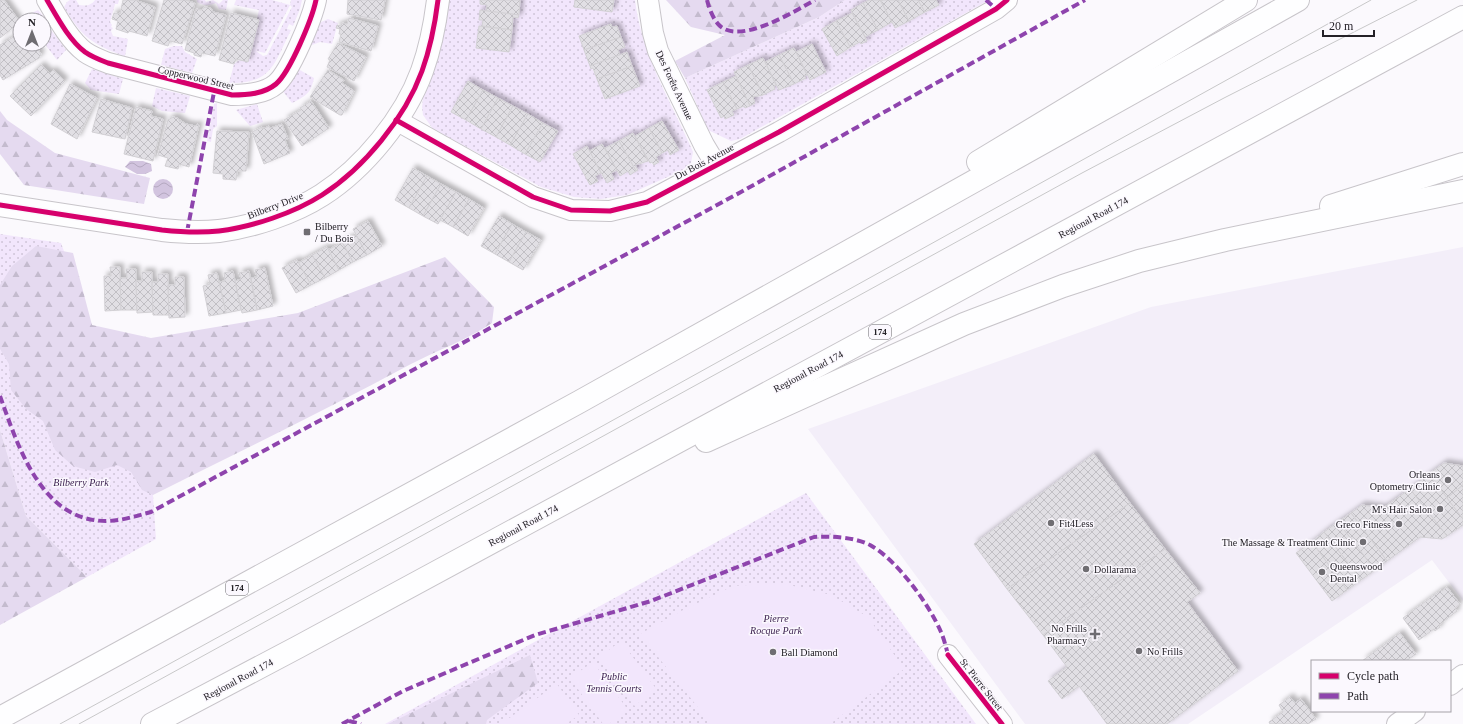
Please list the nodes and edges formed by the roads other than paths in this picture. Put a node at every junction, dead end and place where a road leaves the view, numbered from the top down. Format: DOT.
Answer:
graph roads {
  1 [pos="47,0"];
  2 [pos="316,0"];
  3 [pos="438,0"];
  4 [pos="648,0"];
  5 [pos="1007,0"];
  6 [pos="1246,0"];
  7 [pos="1298,0"];
  8 [pos="1463,17"];
  9 [pos="396,120"];
  10 [pos="1463,164"];
  11 [pos="716,165"];
  12 [pos="1463,191"];
  13 [pos="0,205"];
  14 [pos="1225,240"];
  15 [pos="579,402"];
  16 [pos="298,647"];
  17 [pos="948,655"];
  18 [pos="1463,675"];
  19 [pos="1451,684"];
  20 [pos="1414,712"];
  21 [pos="0,718"];
  22 [pos="152,724"];
  23 [pos="1002,724"];
  24 [pos="1397,724"];
  1 -- 2 [label="street, Copperwood Street"];
  3 -- 9 [label="main road, Bilberry Drive"];
  4 -- 11 [label="street, Des Forêts Avenue"];
  5 -- 11 [label="street, Du Bois Avenue"];
  6 -- 15 [label="main road"];
  7 -- 15 [label="main road, 174"];
  8 -- 16 [label="main road, Regional Road 174 / 174"];
  9 -- 11 [label="street, Du Bois Avenue"];
  9 -- 13 [label="main road, Bilberry Drive"];
  10 -- 14 [label="main road"];
  12 -- 14 [label="main road"];
  14 -- 16 [label="main road"];
  15 -- 21 [label="main road, 174"];
  16 -- 22 [label="main road, Regional Road 174 / 174"];
  17 -- 23 [label="street, St. Pierre Street"];
  18 -- 19 [label="street"];
  20 -- 24 [label="street"];
}
